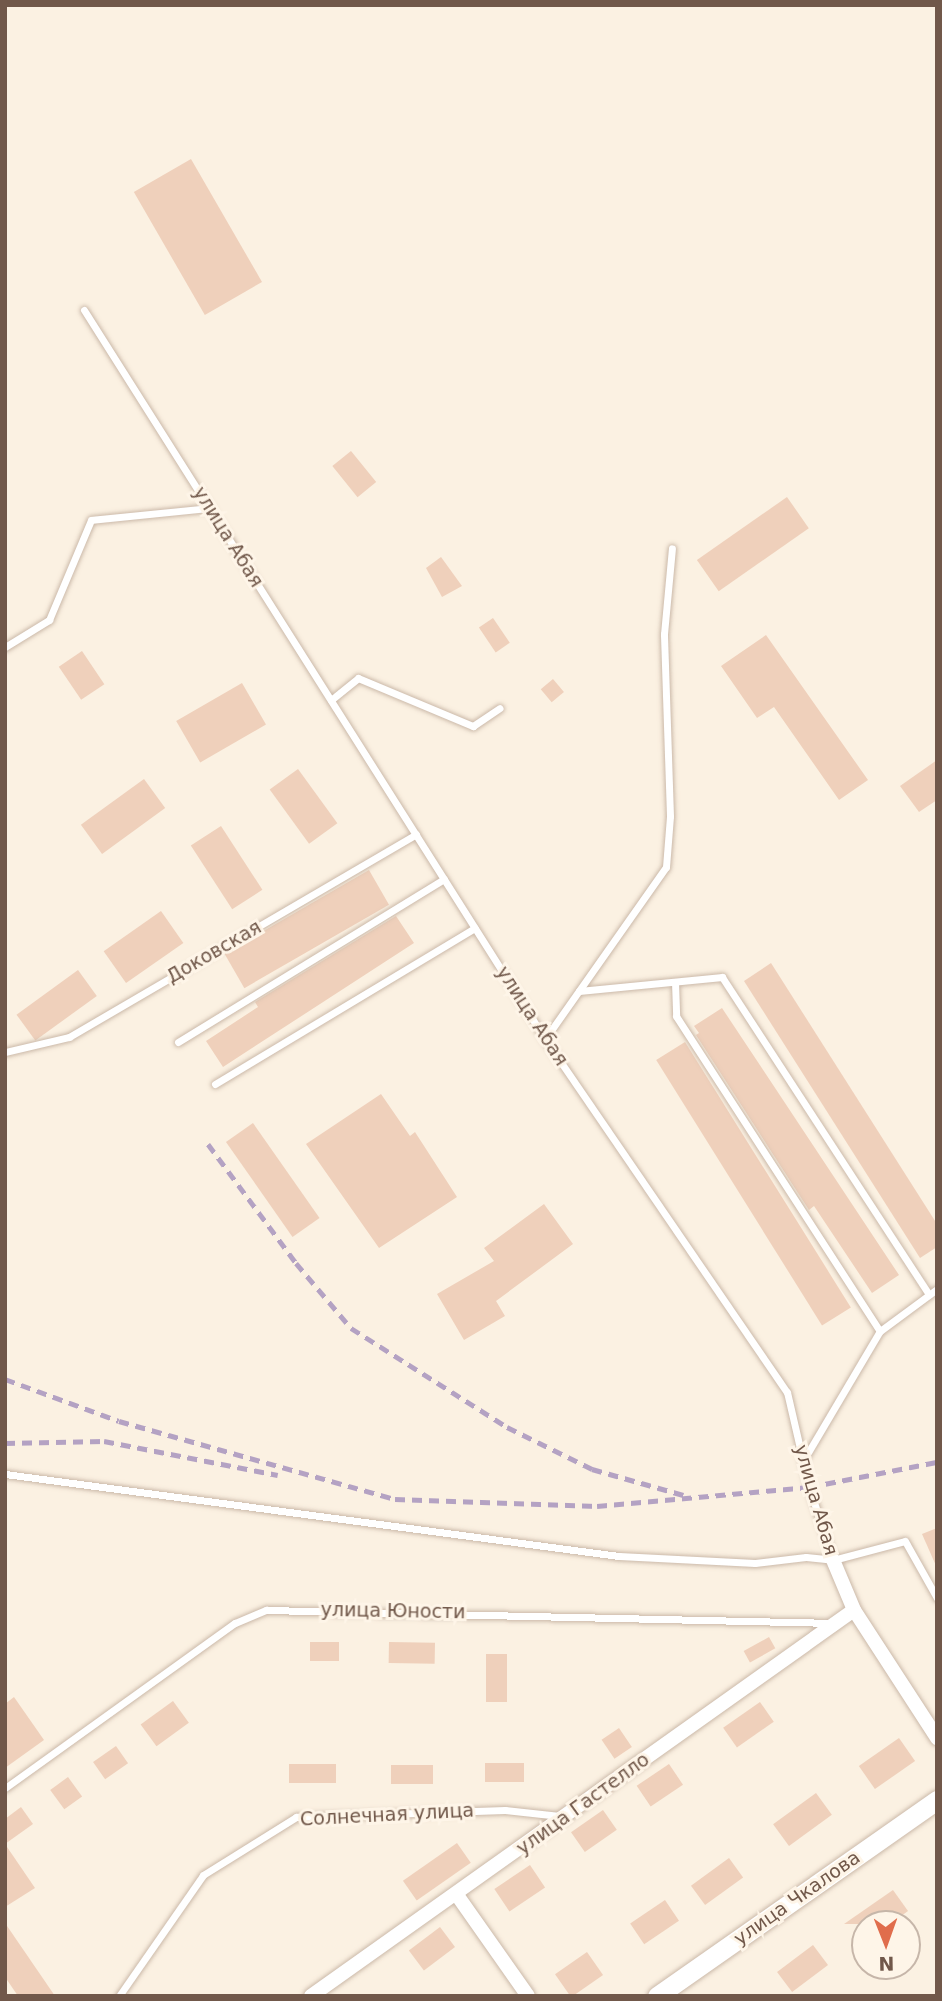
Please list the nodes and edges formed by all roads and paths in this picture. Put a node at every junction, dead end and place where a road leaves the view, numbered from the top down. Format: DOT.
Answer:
graph roads {
  1 [pos="84,310"];
  2 [pos="209,508"];
  3 [pos="672,548"];
  4 [pos="5,647"];
  5 [pos="331,700"];
  6 [pos="500,708"];
  7 [pos="416,834"];
  8 [pos="444,880"];
  9 [pos="475,928"];
  10 [pos="675,982"];
  11 [pos="579,991"];
  12 [pos="545,1039"];
  13 [pos="178,1042"];
  14 [pos="5,1052"];
  15 [pos="215,1084"];
  16 [pos="937,1289"];
  17 [pos="929,1294"];
  18 [pos="880,1331"];
  19 [pos="803,1461"];
  20 [pos="5,1474"];
  21 [pos="833,1560"];
  22 [pos="937,1598"];
  23 [pos="854,1610"];
  24 [pos="837,1623"];
  25 [pos="937,1738"];
  26 [pos="5,1788"];
  27 [pos="937,1800"];
  28 [pos="566,1816"];
  29 [pos="457,1895"];
  30 [pos="119,1996"];
  31 [pos="311,1996"];
  32 [pos="528,1996"];
  33 [pos="657,1996"];
  1 -- 2 [label="lane, улица Абая"];
  2 -- 4 [label="lane"];
  2 -- 5 [label="lane, улица Абая"];
  3 -- 11 [label="lane"];
  5 -- 6 [label="lane"];
  5 -- 7 [label="lane, улица Абая"];
  7 -- 8 [label="lane, улица Абая"];
  7 -- 14 [label="lane, Доковская"];
  8 -- 9 [label="lane, улица Абая"];
  8 -- 13 [label="lane"];
  9 -- 12 [label="lane, улица Абая"];
  9 -- 15 [label="lane"];
  10 -- 11 [label="lane"];
  10 -- 17 [label="lane"];
  10 -- 18 [label="lane"];
  11 -- 12 [label="lane"];
  12 -- 19 [label="lane, улица Абая"];
  16 -- 17 [label="lane"];
  17 -- 18 [label="lane"];
  18 -- 19 [label="lane"];
  19 -- 21 [label="lane, улица Абая"];
  20 -- 21 [label="lane"];
  21 -- 22 [label="lane"];
  21 -- 23 [label="street, улица Абая"];
  23 -- 24 [label="street, улица Гастелло"];
  23 -- 25 [label="street, улица Абая"];
  24 -- 26 [label="lane, улица Юности"];
  24 -- 28 [label="street, улица Гастелло"];
  27 -- 33 [label="main road, улица Чкалова"];
  28 -- 29 [label="street, улица Гастелло"];
  28 -- 30 [label="lane, Солнечная улица"];
  29 -- 31 [label="street, улица Гастелло"];
  29 -- 32 [label="street"];
}
